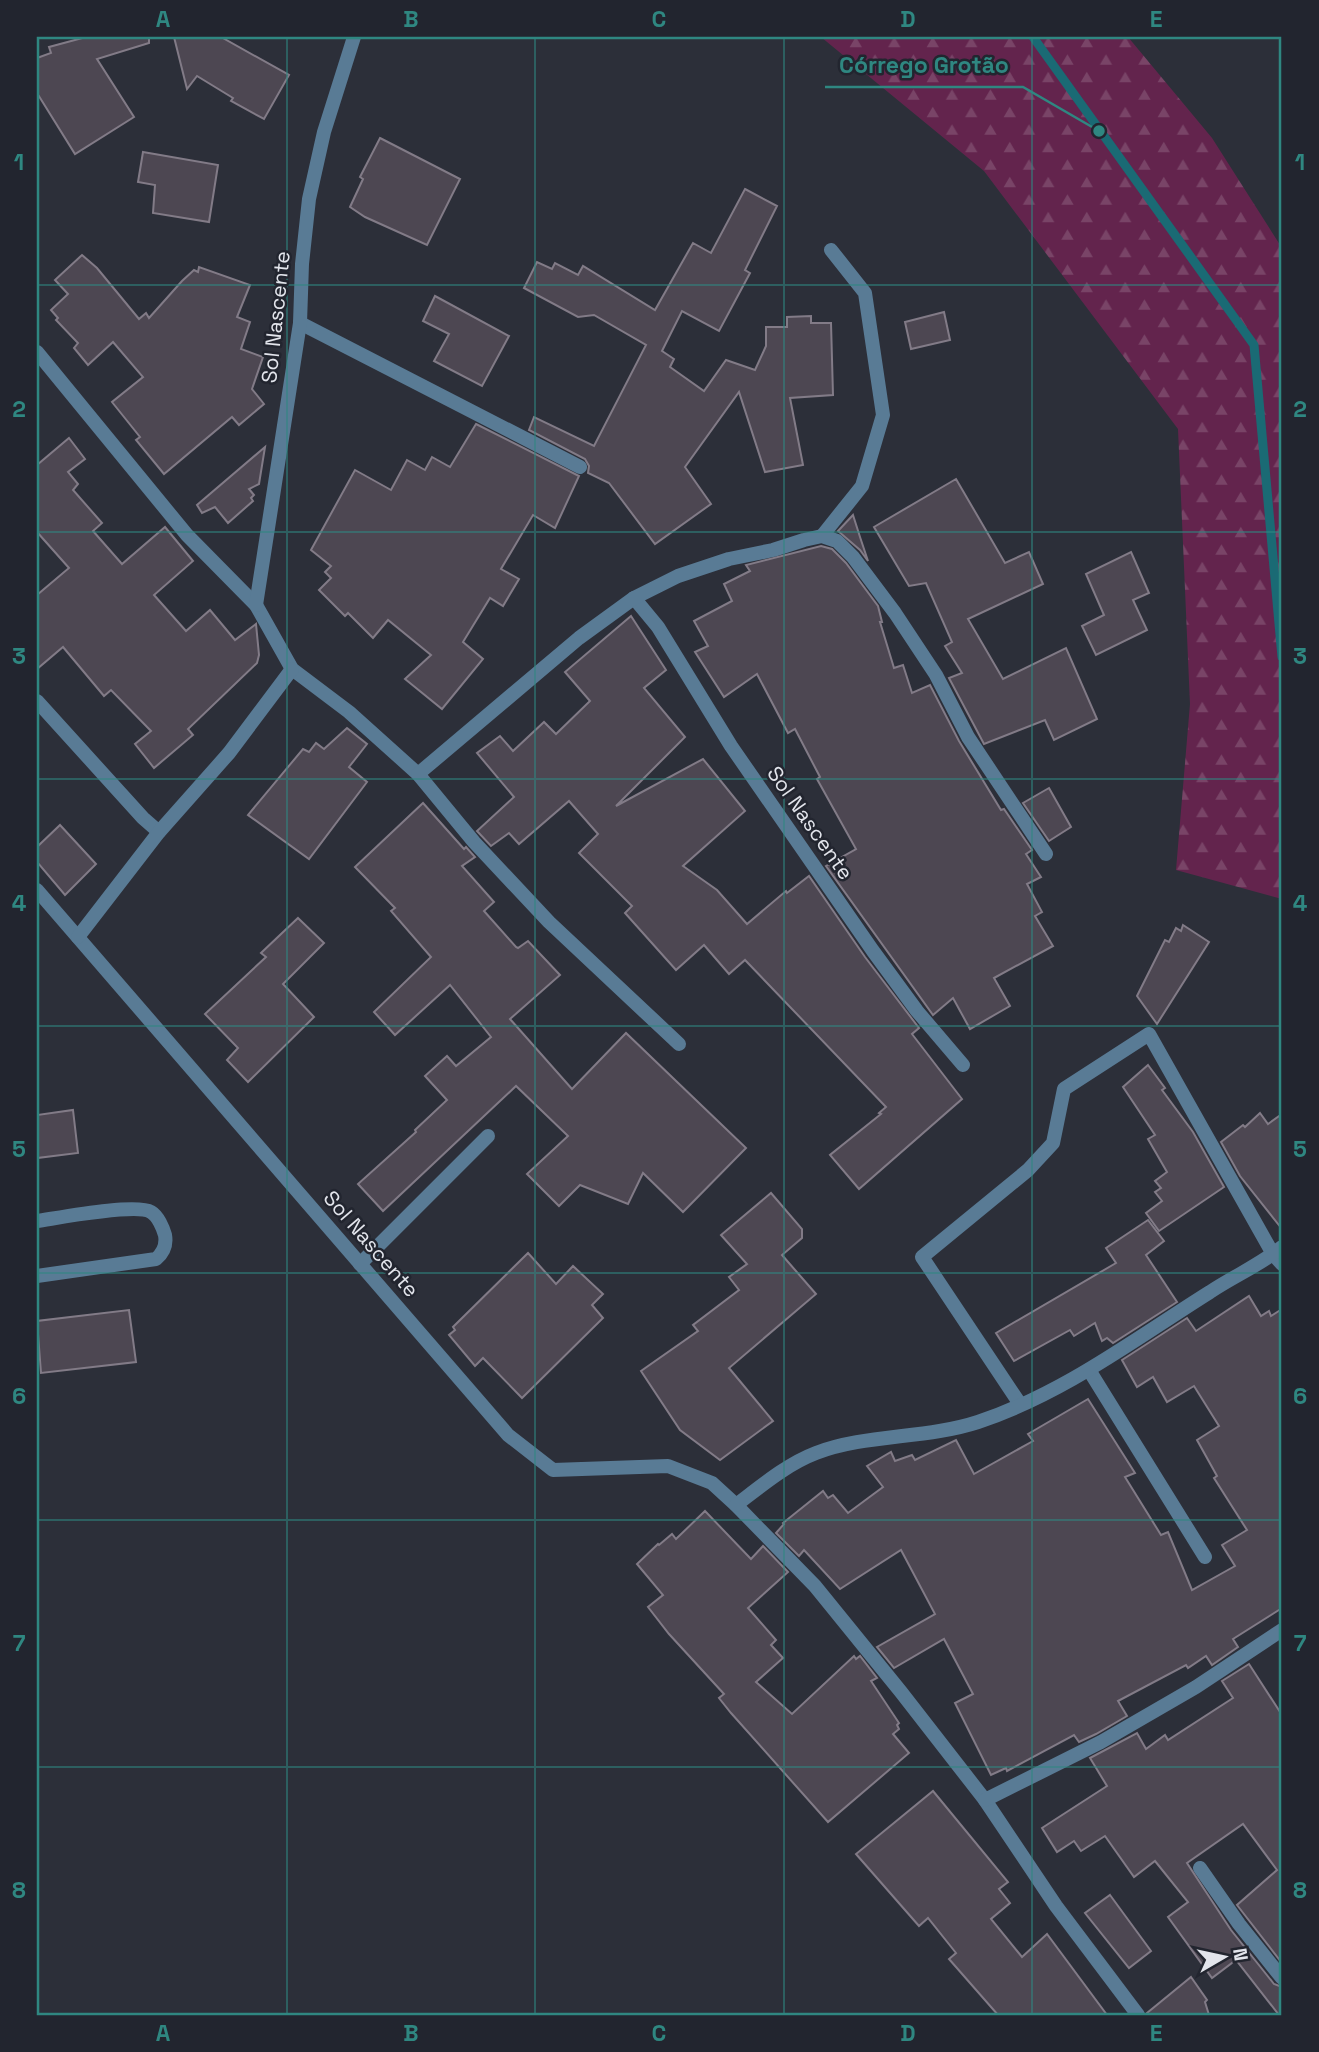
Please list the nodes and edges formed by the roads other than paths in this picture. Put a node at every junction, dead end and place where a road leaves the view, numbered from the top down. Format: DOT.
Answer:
graph roads {
  1 [pos="354,37"];
  2 [pos="831,250"];
  3 [pos="300,323"];
  4 [pos="37,352"];
  5 [pos="580,467"];
  6 [pos="822,536"];
  7 [pos="634,598"];
  8 [pos="256,605"];
  9 [pos="292,670"];
  10 [pos="37,701"];
  11 [pos="418,774"];
  12 [pos="159,832"];
  13 [pos="1046,854"];
  14 [pos="37,890"];
  15 [pos="78,937"];
  16 [pos="679,1044"];
  17 [pos="964,1065"];
  18 [pos="488,1136"];
  19 [pos="37,1221"];
  20 [pos="1279,1255"];
  21 [pos="360,1264"];
  22 [pos="37,1276"];
  23 [pos="1089,1370"];
  24 [pos="1020,1404"];
  25 [pos="736,1505"];
  26 [pos="1205,1557"];
  27 [pos="1282,1630"];
  28 [pos="985,1800"];
  29 [pos="1200,1868"];
  30 [pos="1282,1978"];
  31 [pos="1138,2015"];
  1 -- 3 [label="street, Sol Nascente"];
  2 -- 6 [label="street"];
  3 -- 5 [label="street"];
  3 -- 8 [label="street, Sol Nascente"];
  4 -- 8 [label="street"];
  6 -- 7 [label="street"];
  6 -- 13 [label="street"];
  7 -- 11 [label="street"];
  7 -- 17 [label="street, Sol Nascente"];
  8 -- 9 [label="street"];
  9 -- 11 [label="street"];
  9 -- 12 [label="street"];
  10 -- 12 [label="street"];
  11 -- 16 [label="street"];
  12 -- 15 [label="street"];
  14 -- 15 [label="street, Sol Nascente"];
  15 -- 21 [label="street, Sol Nascente"];
  18 -- 21 [label="street"];
  19 -- 22 [label="street"];
  20 -- 23 [label="street"];
  20 -- 24 [label="street"];
  21 -- 25 [label="street, Sol Nascente"];
  23 -- 24 [label="street"];
  23 -- 26 [label="street"];
  24 -- 25 [label="street"];
  25 -- 28 [label="street, Sol Nascente"];
  27 -- 28 [label="street"];
  28 -- 31 [label="street, Sol Nascente"];
  29 -- 30 [label="street"];
}
